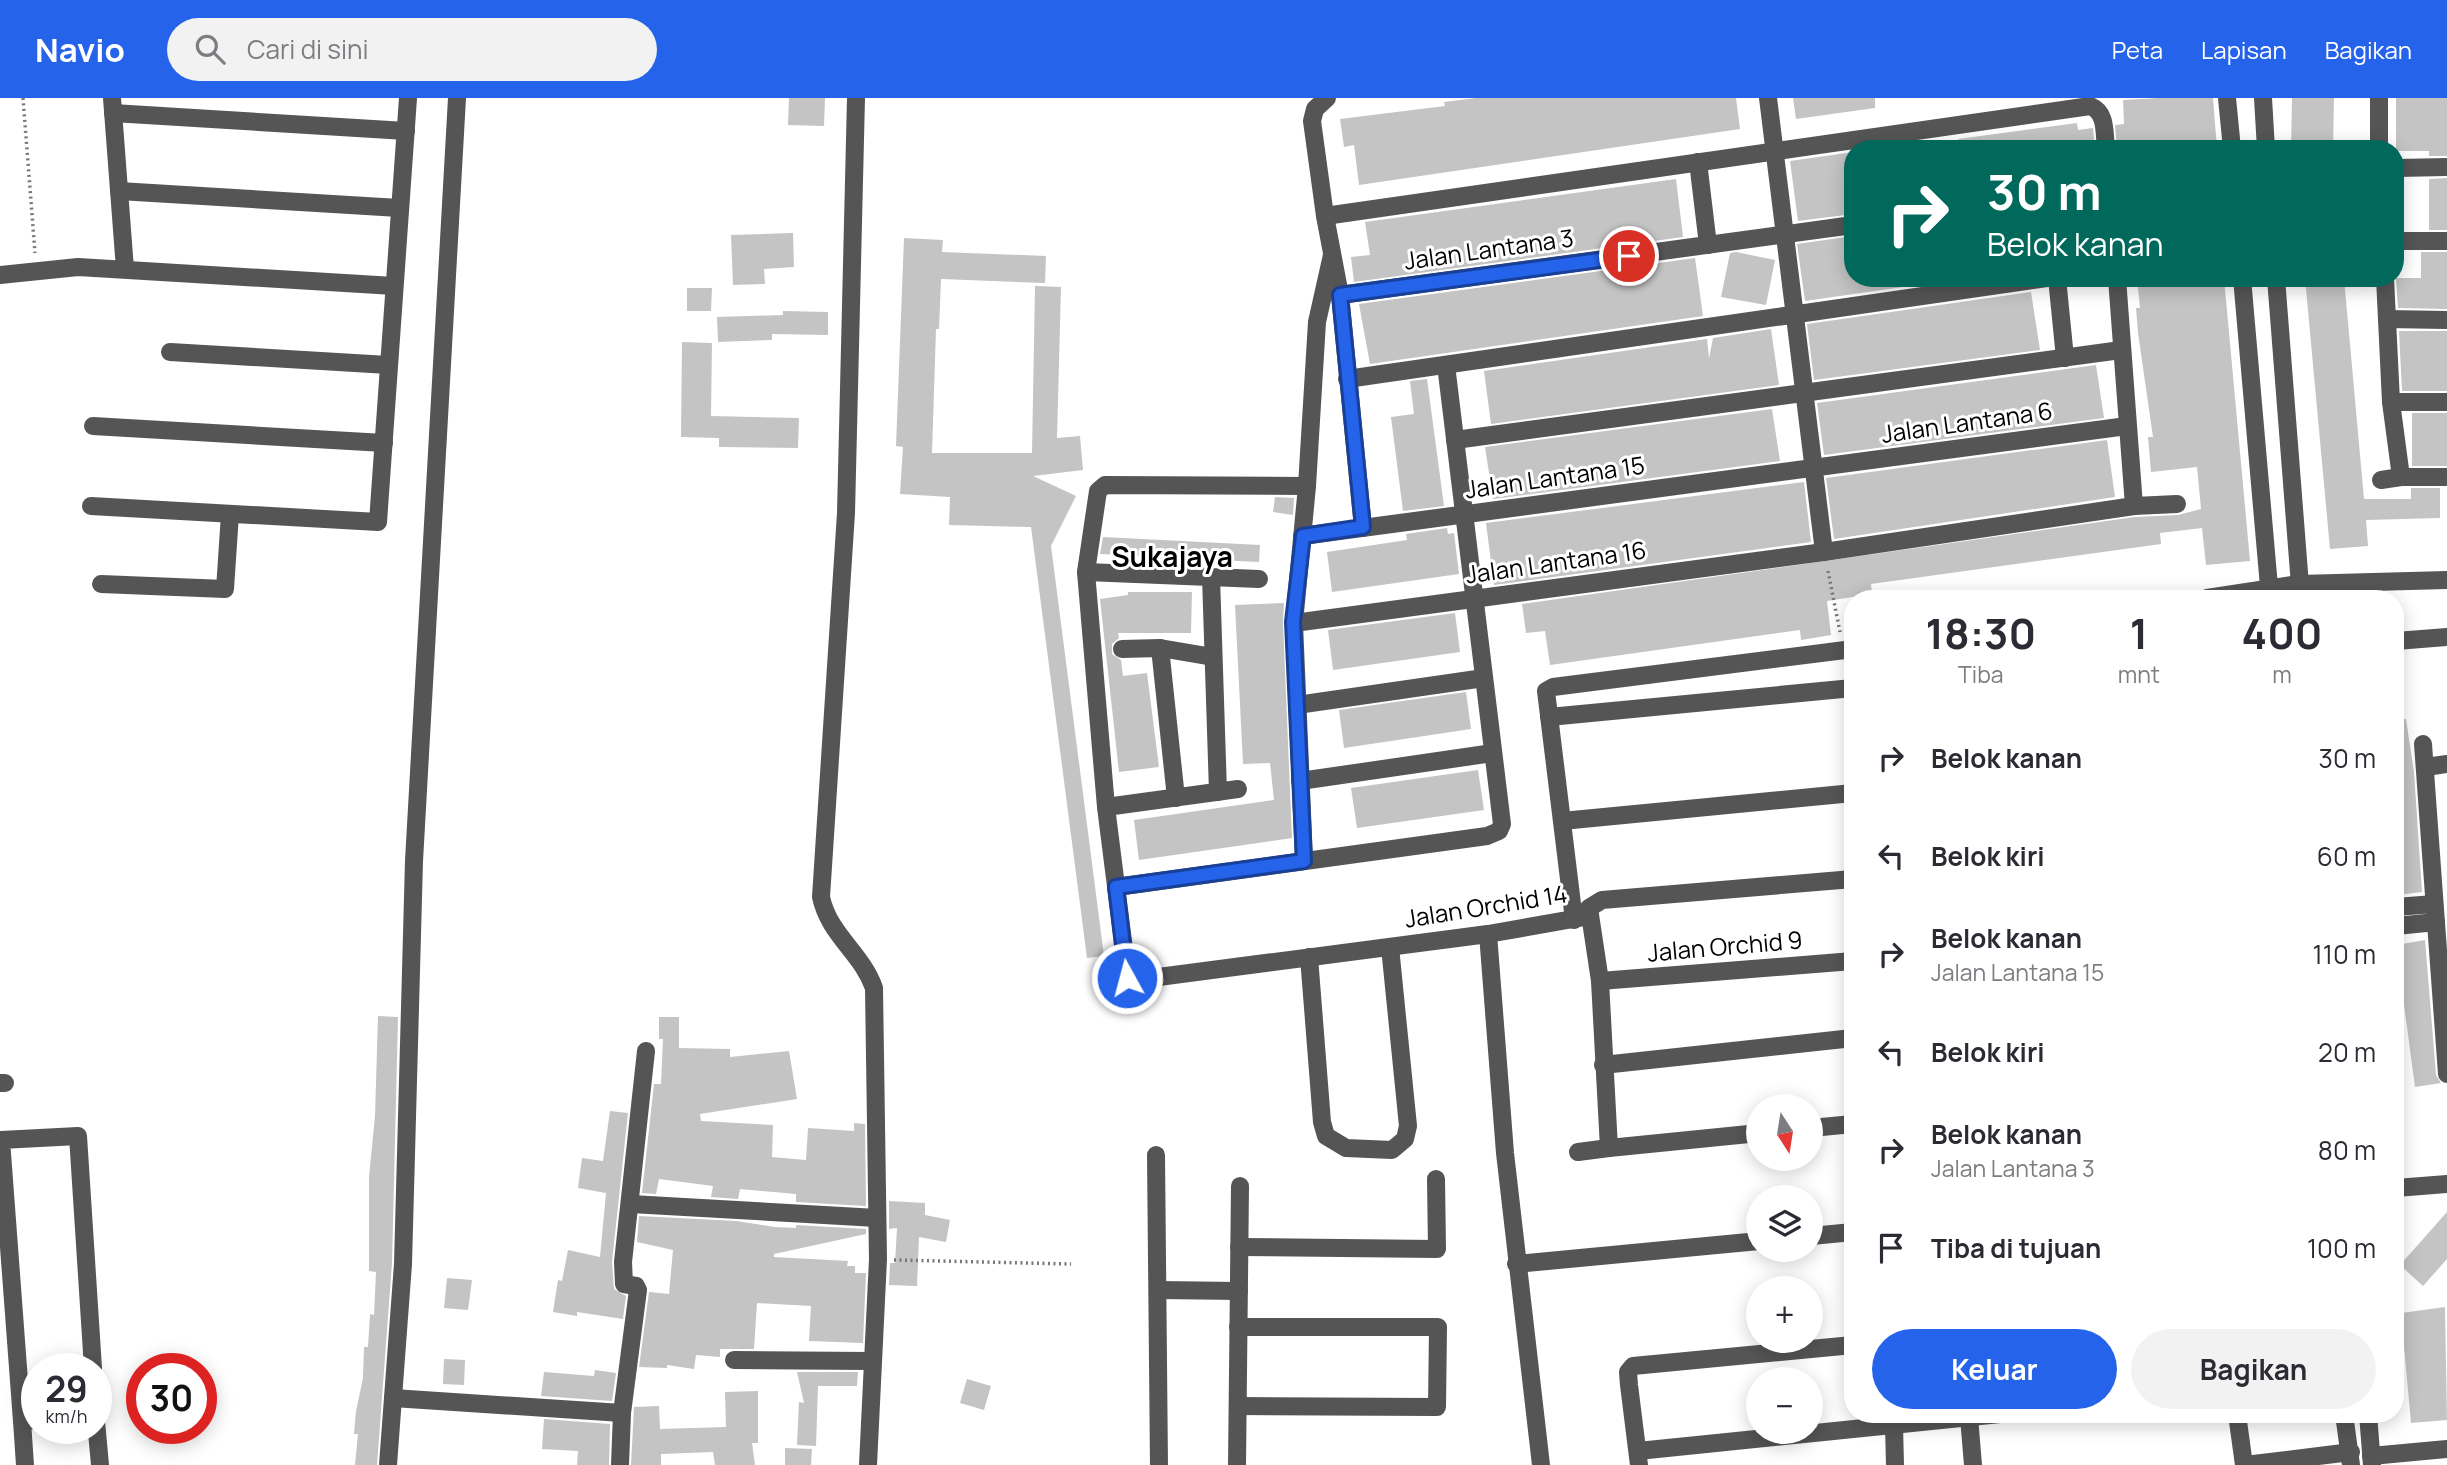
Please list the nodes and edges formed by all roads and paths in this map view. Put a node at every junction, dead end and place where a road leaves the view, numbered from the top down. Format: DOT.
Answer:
graph roads {
  1 [pos="23,98"];
  2 [pos="408,98"];
  3 [pos="457,98"];
  4 [pos="856,98"];
  5 [pos="1327,98"];
  6 [pos="1768,98"];
  7 [pos="2227,98"];
  8 [pos="2263,98"];
  9 [pos="2379,98"];
  10 [pos="113,105"];
  11 [pos="406,131"];
  12 [pos="1844,140"];
  13 [pos="1846,140"];
  14 [pos="2105,140"];
  15 [pos="2231,140"];
  16 [pos="2265,140"];
  17 [pos="2379,140"];
  18 [pos="1774,150"];
  19 [pos="1698,162"];
  20 [pos="2447,167"];
  21 [pos="2404,168"];
  22 [pos="119,191"];
  23 [pos="399,208"];
  24 [pos="1325,216"];
  25 [pos="1844,226"];
  26 [pos="1784,235"];
  27 [pos="2404,241"];
  28 [pos="2447,241"];
  29 [pos="1708,245"];
  30 [pos="1332,256"];
  31 [pos="37,269"];
  32 [pos="125,269"];
  33 [pos="0,275"];
  34 [pos="394,286"];
  35 [pos="1984,287"];
  36 [pos="2058,287"];
  37 [pos="2118,287"];
  38 [pos="2243,287"];
  39 [pos="2277,287"];
  40 [pos="2385,287"];
  41 [pos="1340,295"];
  42 [pos="1795,314"];
  43 [pos="2387,319"];
  44 [pos="2447,320"];
  45 [pos="2121,349"];
  46 [pos="170,352"];
  47 [pos="2065,358"];
  48 [pos="388,365"];
  49 [pos="1446,365"];
  50 [pos="1347,379"];
  51 [pos="1804,392"];
  52 [pos="2391,402"];
  53 [pos="2447,402"];
  54 [pos="93,426"];
  55 [pos="2127,426"];
  56 [pos="1455,440"];
  57 [pos="384,443"];
  58 [pos="1814,468"];
  59 [pos="2401,477"];
  60 [pos="2447,477"];
  61 [pos="2381,480"];
  62 [pos="1307,486"];
  63 [pos="2177,504"];
  64 [pos="91,506"];
  65 [pos="2134,506"];
  66 [pos="230,514"];
  67 [pos="1464,514"];
  68 [pos="1363,527"];
  69 [pos="1303,536"];
  70 [pos="1824,552"];
  71 [pos="1086,572"];
  72 [pos="1211,577"];
  73 [pos="1259,579"];
  74 [pos="2447,580"];
  75 [pos="101,584"];
  76 [pos="2269,590"];
  77 [pos="2300,590"];
  78 [pos="2313,590"];
  79 [pos="1474,598"];
  80 [pos="1293,622"];
  81 [pos="1844,630"];
  82 [pos="2447,637"];
  83 [pos="2404,640"];
  84 [pos="1160,648"];
  85 [pos="1122,649"];
  86 [pos="1844,651"];
  87 [pos="1213,657"];
  88 [pos="1484,678"];
  89 [pos="1844,689"];
  90 [pos="1297,705"];
  91 [pos="1549,717"];
  92 [pos="2423,744"];
  93 [pos="1493,753"];
  94 [pos="2447,764"];
  95 [pos="2426,767"];
  96 [pos="1300,781"];
  97 [pos="1238,789"];
  98 [pos="1218,792"];
  99 [pos="1844,794"];
  100 [pos="1176,798"];
  101 [pos="1106,807"];
  102 [pos="1562,821"];
  103 [pos="2438,851"];
  104 [pos="1304,861"];
  105 [pos="1844,880"];
  106 [pos="1116,887"];
  107 [pos="2404,908"];
  108 [pos="2435,913"];
  109 [pos="1582,918"];
  110 [pos="2404,923"];
  111 [pos="1488,934"];
  112 [pos="1390,947"];
  113 [pos="1309,957"];
  114 [pos="1844,962"];
  115 [pos="1600,981"];
  116 [pos="2444,1000"];
  117 [pos="1844,1039"];
  118 [pos="646,1051"];
  119 [pos="1603,1065"];
  120 [pos="2447,1074"];
  121 [pos="1844,1125"];
  122 [pos="1824,1127"];
  123 [pos="1746,1134"];
  124 [pos="1609,1148"];
  125 [pos="1578,1152"];
  126 [pos="1156,1155"];
  127 [pos="1436,1179"];
  128 [pos="2447,1184"];
  129 [pos="1240,1186"];
  130 [pos="2404,1187"];
  131 [pos="631,1204"];
  132 [pos="877,1218"];
  133 [pos="1844,1233"];
  134 [pos="1823,1235"];
  135 [pos="1746,1242"];
  136 [pos="1239,1247"];
  137 [pos="878,1259"];
  138 [pos="1071,1264"];
  139 [pos="1516,1264"];
  140 [pos="1158,1290"];
  141 [pos="1239,1291"];
  142 [pos="1238,1326"];
  143 [pos="1844,1346"];
  144 [pos="23,1353"];
  145 [pos="92,1353"];
  146 [pos="734,1360"];
  147 [pos="870,1361"];
  148 [pos="396,1398"];
  149 [pos="1238,1406"];
  150 [pos="622,1413"];
  151 [pos="1902,1423"];
  152 [pos="1970,1423"];
  153 [pos="2238,1423"];
  154 [pos="2345,1423"];
  155 [pos="2369,1423"];
  156 [pos="1894,1425"];
  157 [pos="27,1444"];
  158 [pos="98,1444"];
  159 [pos="2447,1449"];
  160 [pos="1639,1458"];
  161 [pos="2351,1459"];
  162 [pos="2372,1460"];
  163 [pos="25,1465"];
  164 [pos="100,1465"];
  165 [pos="388,1465"];
  166 [pos="620,1465"];
  167 [pos="868,1465"];
  168 [pos="1159,1465"];
  169 [pos="1237,1465"];
  170 [pos="1541,1465"];
  171 [pos="1895,1465"];
  172 [pos="1973,1465"];
  173 [pos="2245,1465"];
  1 -- 31 [label="path"];
  2 -- 11 [label="street"];
  3 -- 148 [label="street"];
  4 -- 132 [label="street"];
  5 -- 24 [label="street"];
  6 -- 18 [label="street"];
  7 -- 15 [label="street"];
  8 -- 16 [label="street"];
  9 -- 17 [label="street"];
  10 -- 11 [label="street"];
  10 -- 22 [label="street"];
  11 -- 23 [label="street"];
  12 -- 18 [label="street"];
  13 -- 14 [label="street"];
  18 -- 19 [label="street"];
  18 -- 26 [label="street"];
  19 -- 24 [label="street"];
  19 -- 29 [label="street"];
  20 -- 21 [label="street"];
  22 -- 23 [label="street"];
  22 -- 32 [label="street"];
  23 -- 34 [label="street"];
  24 -- 30 [label="street"];
  25 -- 26 [label="street, Jalan Lantana 3"];
  26 -- 29 [label="street, Jalan Lantana 3"];
  26 -- 42 [label="street"];
  27 -- 28 [label="street"];
  29 -- 41 [label="street, Jalan Lantana 3"];
  30 -- 41 [label="street"];
  30 -- 62 [label="street"];
  31 -- 32 [label="street"];
  31 -- 33 [label="street"];
  32 -- 34 [label="street"];
  34 -- 48 [label="street"];
  35 -- 42 [label="street"];
  36 -- 47 [label="street"];
  37 -- 45 [label="street"];
  38 -- 76 [label="street"];
  39 -- 77 [label="street"];
  40 -- 43 [label="street"];
  41 -- 50 [label="street"];
  42 -- 49 [label="street"];
  42 -- 51 [label="street"];
  43 -- 44 [label="street"];
  43 -- 52 [label="street"];
  45 -- 47 [label="street"];
  45 -- 55 [label="street"];
  46 -- 48 [label="street"];
  47 -- 51 [label="street"];
  48 -- 57 [label="street"];
  49 -- 50 [label="street"];
  49 -- 56 [label="street"];
  50 -- 68 [label="street"];
  51 -- 56 [label="street"];
  51 -- 58 [label="street"];
  52 -- 53 [label="street"];
  52 -- 59 [label="street"];
  54 -- 57 [label="street"];
  55 -- 58 [label="street, Jalan Lantana 6"];
  55 -- 65 [label="street"];
  56 -- 67 [label="street"];
  57 -- 66 [label="street"];
  58 -- 67 [label="street, Jalan Lantana 15"];
  58 -- 70 [label="street"];
  59 -- 60 [label="street"];
  59 -- 61 [label="street"];
  62 -- 69 [label="street"];
  62 -- 71 [label="street"];
  63 -- 65 [label="street, Jalan Lantana 16"];
  64 -- 66 [label="street"];
  65 -- 70 [label="street, Jalan Lantana 16"];
  66 -- 75 [label="street"];
  67 -- 68 [label="street, Jalan Lantana 15"];
  67 -- 79 [label="street"];
  68 -- 69 [label="street, Jalan Lantana 15"];
  69 -- 80 [label="street"];
  70 -- 79 [label="street, Jalan Lantana 16"];
  70 -- 81 [label="path"];
  71 -- 72 [label="street"];
  71 -- 101 [label="street"];
  72 -- 73 [label="street"];
  72 -- 87 [label="street"];
  74 -- 78 [label="street"];
  79 -- 80 [label="street, Jalan Lantana 16"];
  79 -- 88 [label="street"];
  80 -- 90 [label="street"];
  82 -- 83 [label="street"];
  84 -- 85 [label="street"];
  84 -- 87 [label="street"];
  84 -- 100 [label="street"];
  86 -- 91 [label="street"];
  87 -- 98 [label="street"];
  88 -- 90 [label="street"];
  88 -- 93 [label="street"];
  89 -- 91 [label="street"];
  90 -- 96 [label="street"];
  91 -- 102 [label="street"];
  92 -- 95 [label="street"];
  93 -- 96 [label="street"];
  93 -- 104 [label="street"];
  94 -- 95 [label="street"];
  95 -- 103 [label="street"];
  96 -- 104 [label="street"];
  97 -- 98 [label="street"];
  98 -- 100 [label="street"];
  99 -- 102 [label="street"];
  100 -- 101 [label="street"];
  101 -- 106 [label="street"];
  102 -- 109 [label="street"];
  103 -- 108 [label="street"];
  104 -- 106 [label="street"];
  105 -- 109 [label="street"];
  106 -- 113 [label="street, Jalan Orchid 14"];
  107 -- 108 [label="street"];
  108 -- 110 [label="street"];
  108 -- 116 [label="street"];
  109 -- 111 [label="street, Jalan Orchid 14"];
  109 -- 115 [label="street"];
  111 -- 112 [label="street, Jalan Orchid 14"];
  111 -- 139 [label="street"];
  112 -- 113 [label="street, Jalan Orchid 14"];
  112 -- 113 [label="street, Jalan Orchid 14"];
  114 -- 115 [label="street, Jalan Orchid 9"];
  115 -- 119 [label="street"];
  116 -- 120 [label="street"];
  117 -- 119 [label="street"];
  118 -- 131 [label="street"];
  119 -- 124 [label="street"];
  121 -- 122 [label="street"];
  123 -- 124 [label="street"];
  124 -- 125 [label="street"];
  126 -- 140 [label="street"];
  127 -- 136 [label="street"];
  128 -- 130 [label="street"];
  129 -- 136 [label="street"];
  131 -- 132 [label="street"];
  131 -- 150 [label="street"];
  132 -- 137 [label="street"];
  133 -- 134 [label="street"];
  135 -- 139 [label="street"];
  136 -- 141 [label="street"];
  137 -- 138 [label="path"];
  137 -- 147 [label="street"];
  139 -- 170 [label="street"];
  140 -- 141 [label="street"];
  140 -- 168 [label="street"];
  141 -- 142 [label="street"];
  142 -- 149 [label="street"];
  142 -- 149 [label="street"];
  143 -- 160 [label="street"];
  144 -- 145 [label="street"];
  146 -- 147 [label="street"];
  147 -- 167 [label="street"];
  148 -- 150 [label="street"];
  148 -- 165 [label="street"];
  149 -- 169 [label="street"];
  150 -- 166 [label="street"];
  151 -- 156 [label="street"];
  152 -- 172 [label="street"];
  153 -- 173 [label="street"];
  154 -- 161 [label="street"];
  155 -- 162 [label="street"];
  156 -- 160 [label="street"];
  156 -- 171 [label="street"];
  157 -- 163 [label="street"];
  158 -- 164 [label="street"];
  159 -- 162 [label="street"];
  161 -- 173 [label="street"];
}
